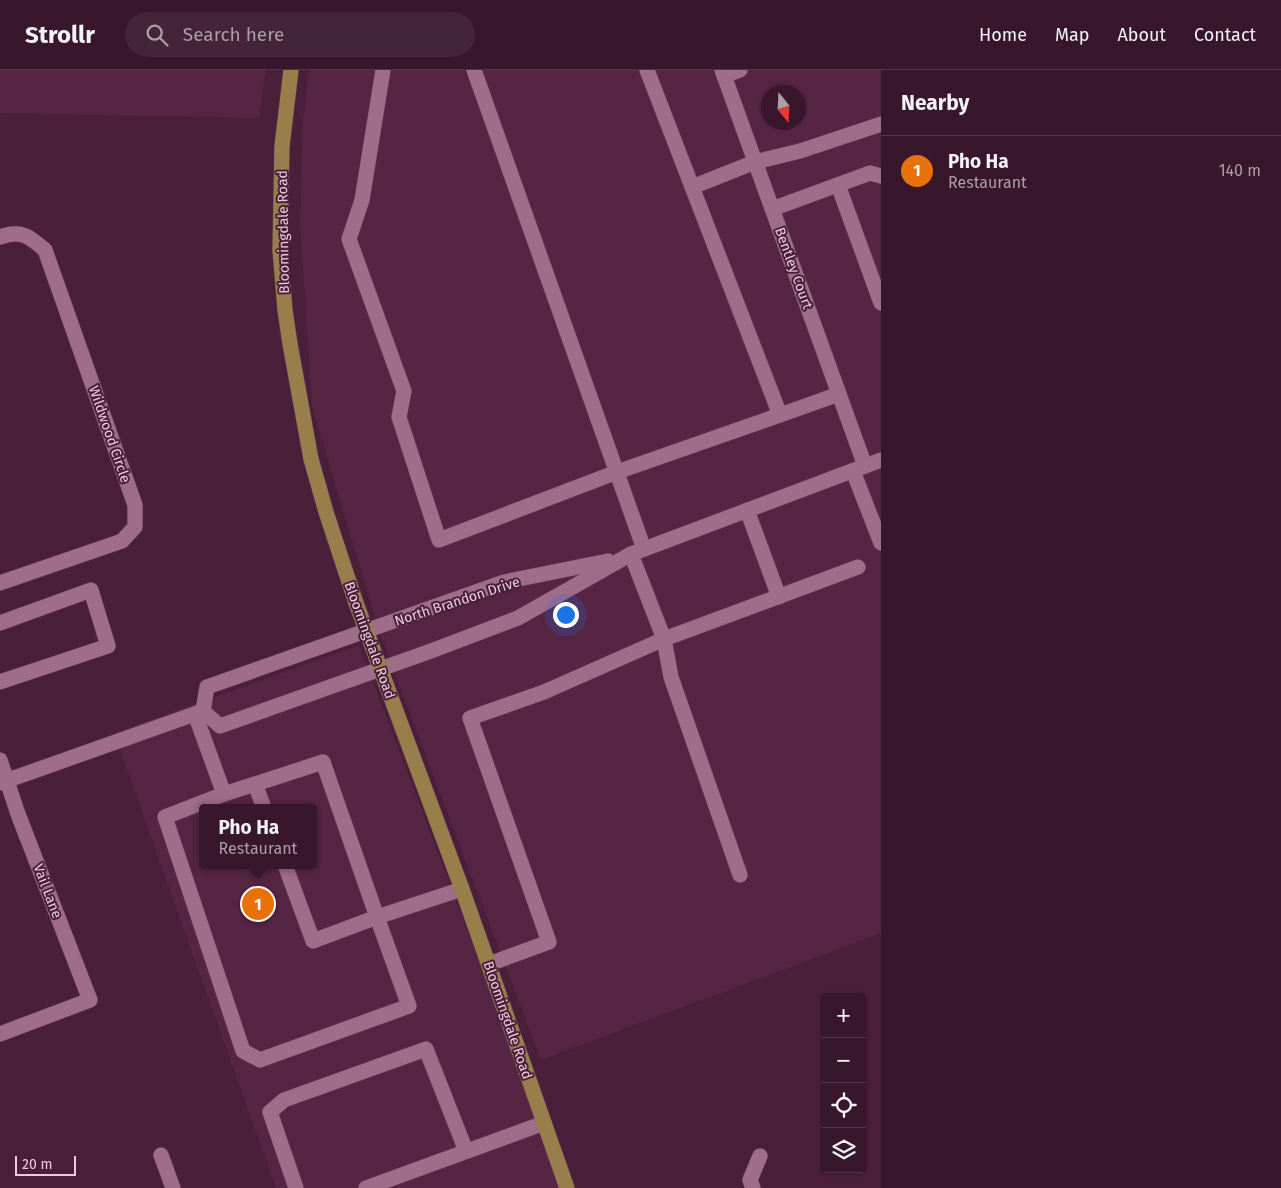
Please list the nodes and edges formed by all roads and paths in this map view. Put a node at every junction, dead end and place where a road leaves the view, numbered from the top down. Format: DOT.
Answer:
graph roads {
  1 [pos="291,70"];
  2 [pos="383,70"];
  3 [pos="474,70"];
  4 [pos="647,70"];
  5 [pos="740,70"];
  6 [pos="723,73"];
  7 [pos="881,124"];
  8 [pos="755,162"];
  9 [pos="881,176"];
  10 [pos="838,185"];
  11 [pos="692,187"];
  12 [pos="772,209"];
  13 [pos="0,236"];
  14 [pos="881,303"];
  15 [pos="839,394"];
  16 [pos="780,415"];
  17 [pos="881,460"];
  18 [pos="859,469"];
  19 [pos="617,472"];
  20 [pos="747,510"];
  21 [pos="881,543"];
  22 [pos="632,554"];
  23 [pos="858,567"];
  24 [pos="0,583"];
  25 [pos="779,597"];
  26 [pos="0,623"];
  27 [pos="366,631"];
  28 [pos="664,639"];
  29 [pos="380,669"];
  30 [pos="0,682"];
  31 [pos="199,712"];
  32 [pos="0,760"];
  33 [pos="4,781"];
  34 [pos="255,784"];
  35 [pos="224,794"];
  36 [pos="262,804"];
  37 [pos="286,869"];
  38 [pos="740,875"];
  39 [pos="462,889"];
  40 [pos="377,917"];
  41 [pos="489,964"];
  42 [pos="0,1034"];
  43 [pos="544,1123"];
  44 [pos="466,1150"];
  45 [pos="161,1155"];
  46 [pos="760,1156"];
  47 [pos="173,1188"];
  48 [pos="296,1188"];
  49 [pos="366,1188"];
  50 [pos="567,1188"];
  51 [pos="753,1188"];
  1 -- 27 [label="main road, Bloomingdale Road"];
  2 -- 19 [label="street"];
  3 -- 19 [label="street"];
  4 -- 11 [label="street"];
  5 -- 6 [label="street"];
  6 -- 8 [label="street, Bentley Court"];
  7 -- 8 [label="street"];
  8 -- 11 [label="street"];
  8 -- 12 [label="street, Bentley Court"];
  9 -- 10 [label="street"];
  10 -- 12 [label="street"];
  10 -- 14 [label="street"];
  11 -- 16 [label="street"];
  12 -- 15 [label="street, Bentley Court"];
  13 -- 24 [label="street, Wildwood Circle"];
  15 -- 16 [label="street"];
  15 -- 18 [label="street, Bentley Court"];
  16 -- 19 [label="street"];
  17 -- 18 [label="street, North Brandon Drive"];
  18 -- 20 [label="street, North Brandon Drive"];
  18 -- 21 [label="street, Bentley Court"];
  19 -- 22 [label="street"];
  20 -- 22 [label="street, North Brandon Drive"];
  20 -- 25 [label="street"];
  22 -- 27 [label="street, North Brandon Drive"];
  22 -- 28 [label="street"];
  22 -- 29 [label="street, North Brandon Drive"];
  23 -- 25 [label="street"];
  25 -- 28 [label="street"];
  26 -- 30 [label="street"];
  27 -- 29 [label="main road, Bloomingdale Road"];
  27 -- 31 [label="street, North Brandon Drive"];
  28 -- 38 [label="street"];
  28 -- 41 [label="street"];
  29 -- 31 [label="street, North Brandon Drive"];
  29 -- 39 [label="main road, Bloomingdale Road"];
  31 -- 33 [label="street"];
  31 -- 35 [label="street"];
  32 -- 33 [label="street, Vail Lane"];
  33 -- 42 [label="street, Vail Lane"];
  34 -- 35 [label="street"];
  34 -- 36 [label="street"];
  34 -- 40 [label="street"];
  35 -- 40 [label="street"];
  37 -- 40 [label="street"];
  39 -- 40 [label="street"];
  39 -- 41 [label="main road, Bloomingdale Road"];
  41 -- 43 [label="main road, Bloomingdale Road"];
  43 -- 44 [label="street"];
  43 -- 50 [label="main road, Bloomingdale Road"];
  44 -- 48 [label="street"];
  44 -- 49 [label="street"];
  45 -- 47 [label="street"];
  46 -- 51 [label="street"];
}
